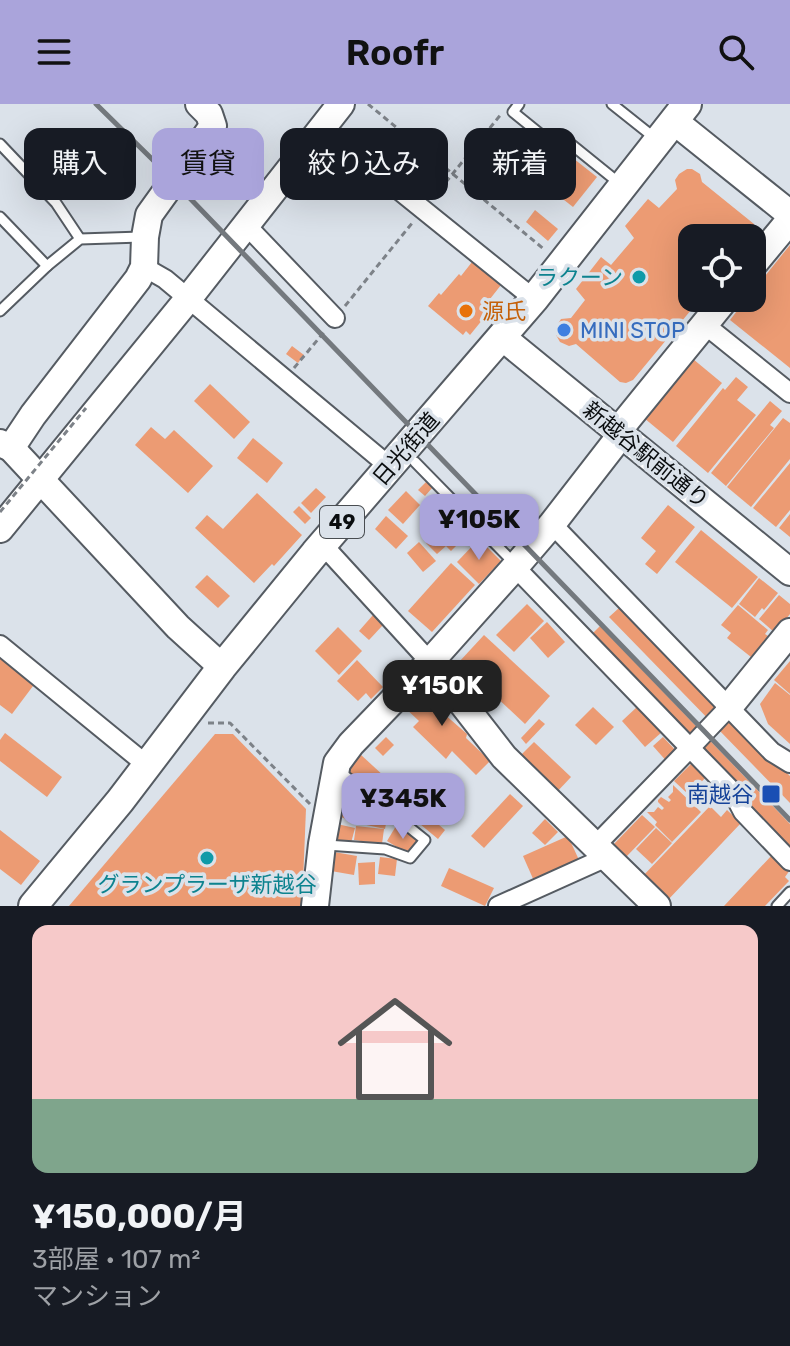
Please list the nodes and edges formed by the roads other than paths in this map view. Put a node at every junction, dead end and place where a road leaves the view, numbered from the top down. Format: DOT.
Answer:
graph roads {
  1 [pos="199,104"];
  2 [pos="341,104"];
  3 [pos="519,104"];
  4 [pos="612,104"];
  5 [pos="673,122"];
  6 [pos="322,128"];
  7 [pos="0,144"];
  8 [pos="280,182"];
  9 [pos="622,185"];
  10 [pos="411,200"];
  11 [pos="790,214"];
  12 [pos="0,217"];
  13 [pos="790,220"];
  14 [pos="246,225"];
  15 [pos="145,237"];
  16 [pos="80,239"];
  17 [pos="766,249"];
  18 [pos="47,266"];
  19 [pos="144,267"];
  20 [pos="188,299"];
  21 [pos="534,299"];
  22 [pos="0,311"];
  23 [pos="714,312"];
  24 [pos="335,318"];
  25 [pos="704,324"];
  26 [pos="502,337"];
  27 [pos="790,393"];
  28 [pos="619,434"];
  29 [pos="6,446"];
  30 [pos="403,464"];
  31 [pos="40,480"];
  32 [pos="552,524"];
  33 [pos="0,529"];
  34 [pos="323,545"];
  35 [pos="515,566"];
  36 [pos="790,572"];
  37 [pos="790,632"];
  38 [pos="0,645"];
  39 [pos="430,662"];
  40 [pos="222,667"];
  41 [pos="729,707"];
  42 [pos="690,748"];
  43 [pos="790,763"];
  44 [pos="148,766"];
  45 [pos="335,772"];
  46 [pos="322,844"];
  47 [pos="600,850"];
  48 [pos="790,861"];
  49 [pos="790,892"];
  50 [pos="33,906"];
  51 [pos="315,906"];
  52 [pos="498,906"];
  53 [pos="657,906"];
  54 [pos="777,906"];
  1 -- 15 [label="street"];
  2 -- 6 [label="street"];
  3 -- 9 [label="lane"];
  4 -- 5 [label="lane"];
  5 -- 9 [label="main road, 日光街道 / 49"];
  5 -- 11 [label="street"];
  7 -- 16 [label="lane"];
  8 -- 14 [label="street"];
  9 -- 21 [label="main road, 日光街道 / 49"];
  10 -- 21 [label="street"];
  12 -- 18 [label="lane"];
  13 -- 17 [label="street"];
  14 -- 20 [label="street"];
  14 -- 24 [label="street"];
  15 -- 16 [label="lane"];
  15 -- 19 [label="street"];
  16 -- 18 [label="lane"];
  18 -- 22 [label="lane"];
  19 -- 20 [label="street"];
  19 -- 29 [label="street"];
  20 -- 30 [label="street"];
  20 -- 31 [label="street"];
  21 -- 26 [label="main road, 日光街道 / 49"];
  23 -- 25 [label="street"];
  25 -- 27 [label="street"];
  25 -- 28 [label="street"];
  26 -- 28 [label="street, 新越谷駅前通り"];
  26 -- 30 [label="main road, 日光街道 / 49"];
  28 -- 32 [label="street"];
  28 -- 36 [label="street, 新越谷駅前通り"];
  29 -- 31 [label="street"];
  30 -- 34 [label="main road, 日光街道 / 49"];
  30 -- 35 [label="lane"];
  31 -- 33 [label="street"];
  31 -- 40 [label="street"];
  32 -- 35 [label="street"];
  32 -- 41 [label="street"];
  34 -- 39 [label="street"];
  34 -- 40 [label="main road, 日光街道 / 49"];
  35 -- 39 [label="street"];
  35 -- 42 [label="street"];
  37 -- 41 [label="street"];
  38 -- 44 [label="street"];
  39 -- 45 [label="street"];
  39 -- 47 [label="street"];
  40 -- 44 [label="main road, 日光街道 / 49"];
  41 -- 42 [label="street"];
  41 -- 43 [label="street"];
  42 -- 47 [label="street"];
  42 -- 48 [label="street"];
  44 -- 50 [label="main road, 日光街道 / 49"];
  45 -- 46 [label="street"];
  45 -- 46 [label="lane"];
  46 -- 51 [label="street"];
  47 -- 52 [label="street"];
  47 -- 53 [label="street"];
  49 -- 54 [label="lane"];
}
